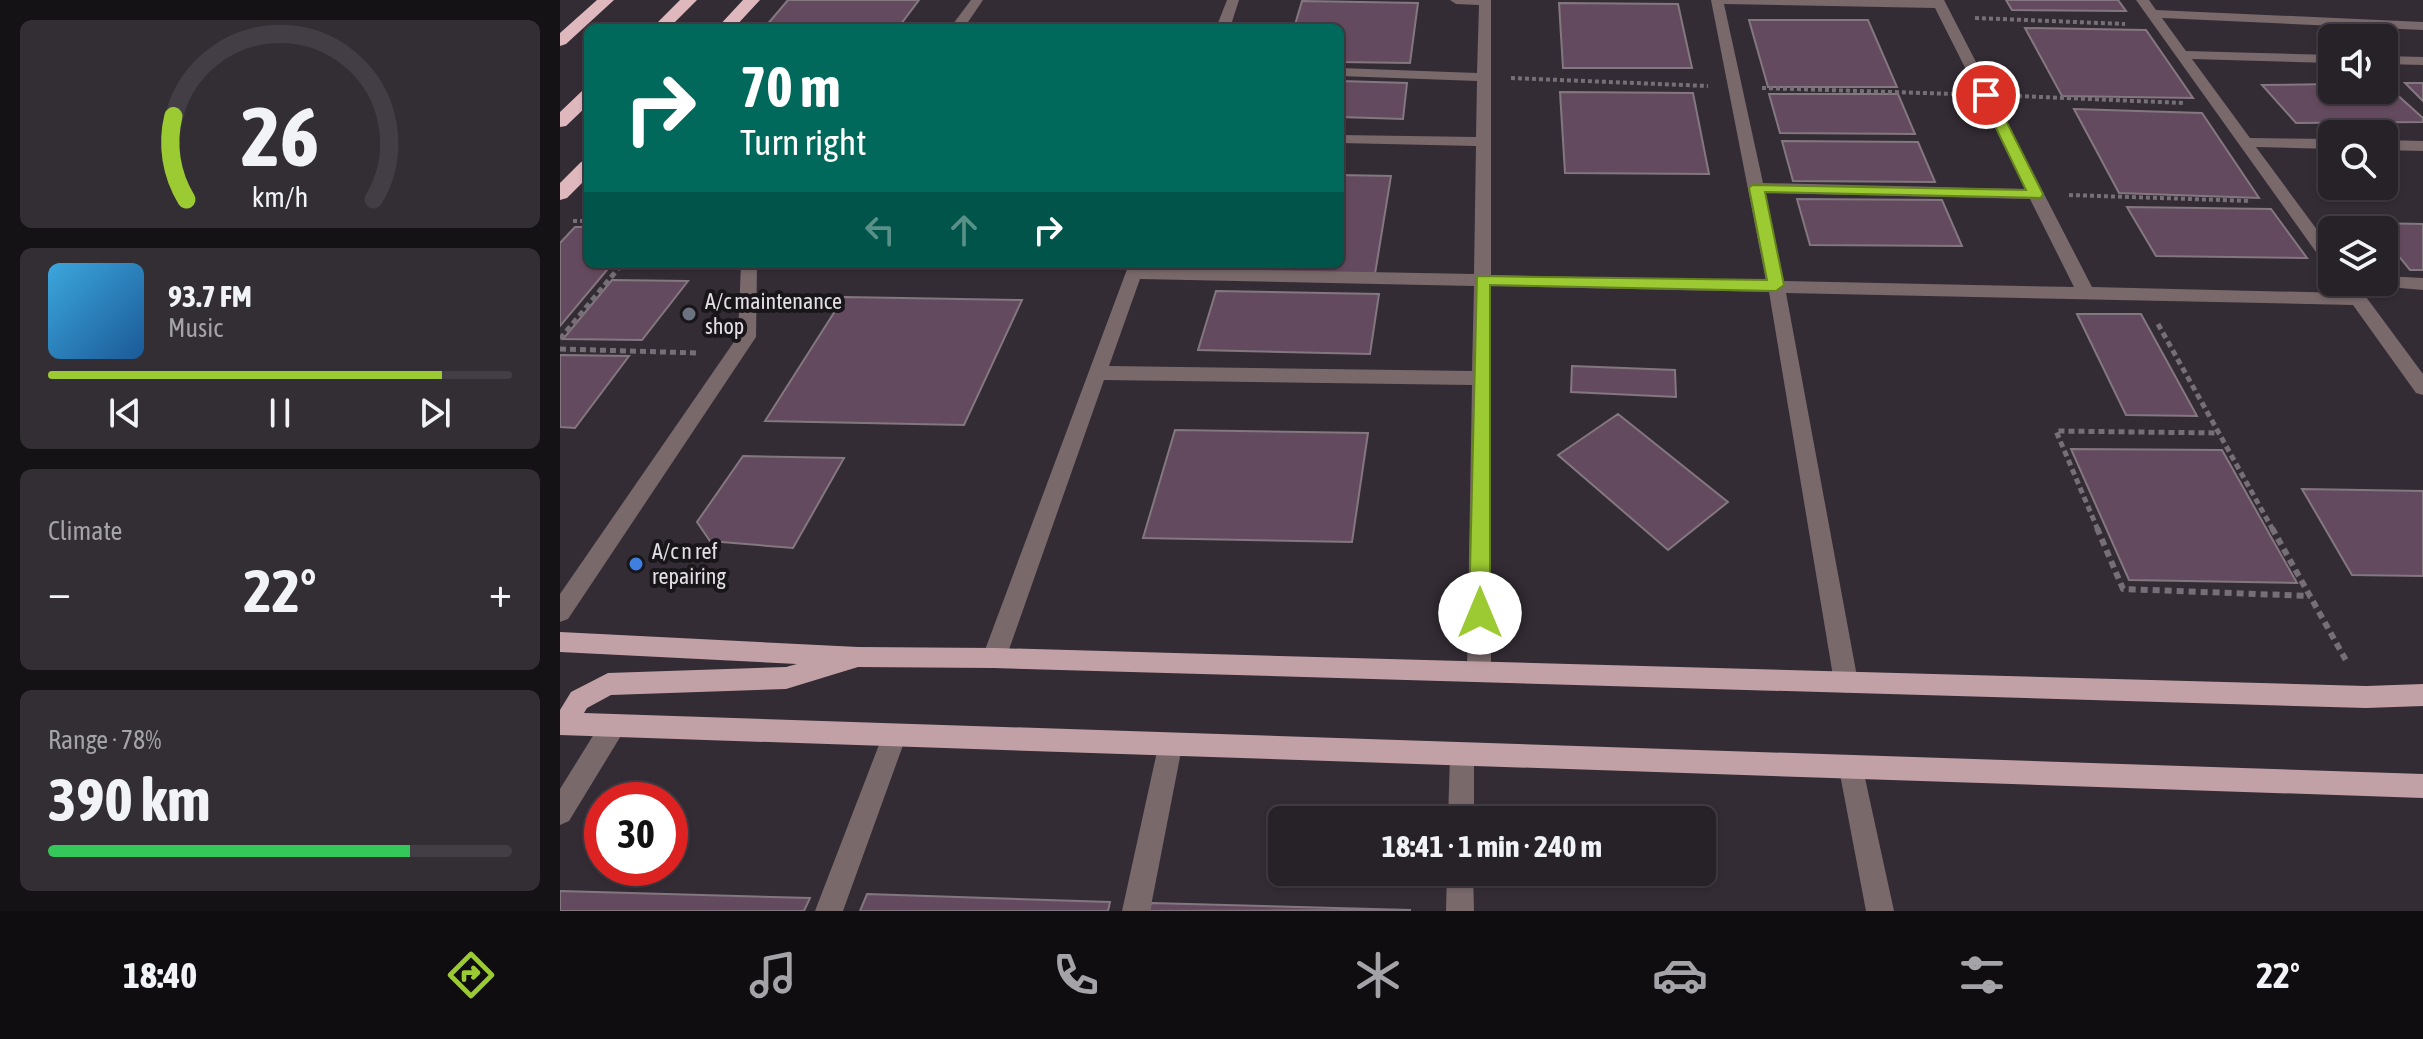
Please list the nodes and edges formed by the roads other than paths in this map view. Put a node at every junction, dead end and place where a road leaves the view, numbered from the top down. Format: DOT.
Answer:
graph roads {
  1 [pos="606,0"];
  2 [pos="689,0"];
  3 [pos="752,0"];
  4 [pos="977,0"];
  5 [pos="1233,0"];
  6 [pos="1456,0"];
  7 [pos="1484,0"];
  8 [pos="1719,0"];
  9 [pos="2142,0"];
  10 [pos="1942,7"];
  11 [pos="2156,20"];
  12 [pos="664,24"];
  13 [pos="729,24"];
  14 [pos="960,24"];
  15 [pos="1224,24"];
  16 [pos="2423,26"];
  17 [pos="560,41"];
  18 [pos="2182,55"];
  19 [pos="2318,59"];
  20 [pos="2398,60"];
  21 [pos="2423,61"];
  22 [pos="1344,72"];
  23 [pos="1483,77"];
  24 [pos="584,99"];
  25 [pos="560,122"];
  26 [pos="1344,139"];
  27 [pos="1483,142"];
  28 [pos="2245,142"];
  29 [pos="2318,144"];
  30 [pos="2398,145"];
  31 [pos="2423,146"];
  32 [pos="584,170"];
  33 [pos="1757,188"];
  34 [pos="560,194"];
  35 [pos="2036,194"];
  36 [pos="2318,243"];
  37 [pos="749,268"];
  38 [pos="1136,269"];
  39 [pos="1483,280"];
  40 [pos="2398,283"];
  41 [pos="2423,284"];
  42 [pos="1776,285"];
  43 [pos="2086,293"];
  44 [pos="2357,296"];
  45 [pos="2359,299"];
  46 [pos="1098,373"];
  47 [pos="1482,378"];
  48 [pos="2423,388"];
  49 [pos="560,612"];
  50 [pos="560,642"];
  51 [pos="858,657"];
  52 [pos="994,658"];
  53 [pos="1479,671"];
  54 [pos="1846,682"];
  55 [pos="2423,695"];
  56 [pos="563,724"];
  57 [pos="613,726"];
  58 [pos="894,737"];
  59 [pos="1170,747"];
  60 [pos="1462,756"];
  61 [pos="1851,769"];
  62 [pos="2423,786"];
  63 [pos="1461,806"];
  64 [pos="560,812"];
  65 [pos="1460,886"];
  66 [pos="829,911"];
  67 [pos="1136,911"];
  68 [pos="1460,911"];
  69 [pos="1880,911"];
  1 -- 17 [label="highway"];
  2 -- 12 [label="highway"];
  3 -- 13 [label="highway"];
  4 -- 14 [label="street"];
  5 -- 15 [label="street"];
  6 -- 7 [label="street"];
  7 -- 23 [label="street"];
  8 -- 10 [label="street"];
  8 -- 33 [label="street"];
  9 -- 11 [label="street"];
  10 -- 35 [label="street"];
  11 -- 16 [label="street"];
  11 -- 18 [label="street"];
  18 -- 19 [label="street"];
  18 -- 28 [label="street"];
  20 -- 21 [label="street"];
  22 -- 23 [label="street"];
  23 -- 27 [label="street"];
  24 -- 25 [label="highway"];
  26 -- 27 [label="street"];
  27 -- 39 [label="street"];
  28 -- 29 [label="street"];
  28 -- 36 [label="street"];
  30 -- 31 [label="street"];
  32 -- 34 [label="highway"];
  33 -- 35 [label="street"];
  33 -- 42 [label="street"];
  35 -- 43 [label="street"];
  37 -- 49 [label="street"];
  38 -- 39 [label="street"];
  38 -- 46 [label="street"];
  39 -- 42 [label="street"];
  39 -- 47 [label="street"];
  40 -- 41 [label="street"];
  42 -- 43 [label="street"];
  42 -- 54 [label="street"];
  43 -- 45 [label="street"];
  44 -- 45 [label="street"];
  45 -- 48 [label="street"];
  46 -- 47 [label="street"];
  46 -- 52 [label="street"];
  47 -- 53 [label="street"];
  50 -- 51 [label="main road"];
  51 -- 52 [label="main road"];
  51 -- 56 [label="main road"];
  52 -- 53 [label="main road"];
  53 -- 54 [label="main road"];
  54 -- 55 [label="main road"];
  56 -- 57 [label="main road"];
  57 -- 58 [label="main road"];
  57 -- 64 [label="street"];
  58 -- 59 [label="main road"];
  58 -- 66 [label="street"];
  59 -- 60 [label="main road"];
  59 -- 67 [label="street"];
  60 -- 61 [label="main road"];
  60 -- 63 [label="street"];
  61 -- 62 [label="main road"];
  61 -- 69 [label="street"];
  65 -- 68 [label="street"];
}
